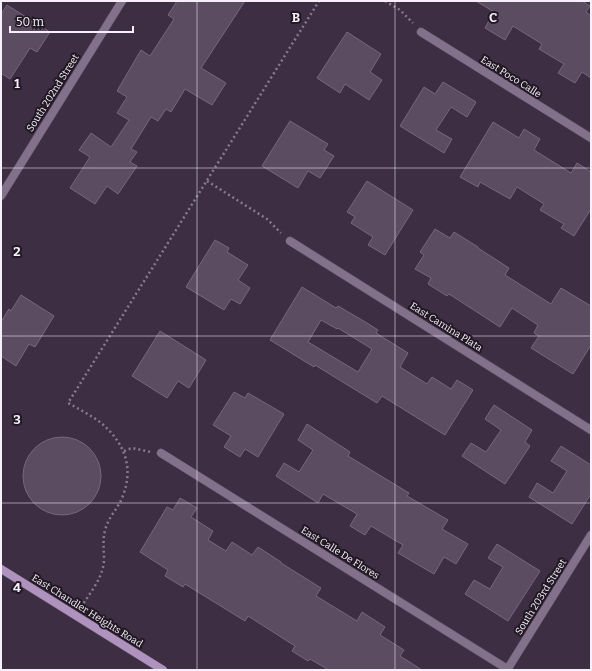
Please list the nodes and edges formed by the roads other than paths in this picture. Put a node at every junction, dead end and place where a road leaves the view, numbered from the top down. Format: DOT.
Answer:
graph roads {
  1 [pos="122,1"];
  2 [pos="421,32"];
  3 [pos="591,138"];
  4 [pos="1,196"];
  5 [pos="290,242"];
  6 [pos="591,430"];
  7 [pos="161,454"];
  8 [pos="591,535"];
  9 [pos="1,569"];
  10 [pos="163,670"];
  11 [pos="508,670"];
  1 -- 4 [label="street, South 202nd Street"];
  2 -- 3 [label="street, East Poco Calle"];
  5 -- 6 [label="street, East Camina Plata"];
  7 -- 11 [label="street, East Calle De Flores"];
  8 -- 11 [label="street, South 203rd Street"];
  9 -- 10 [label="main road, East Chandler Heights Road"];
}
